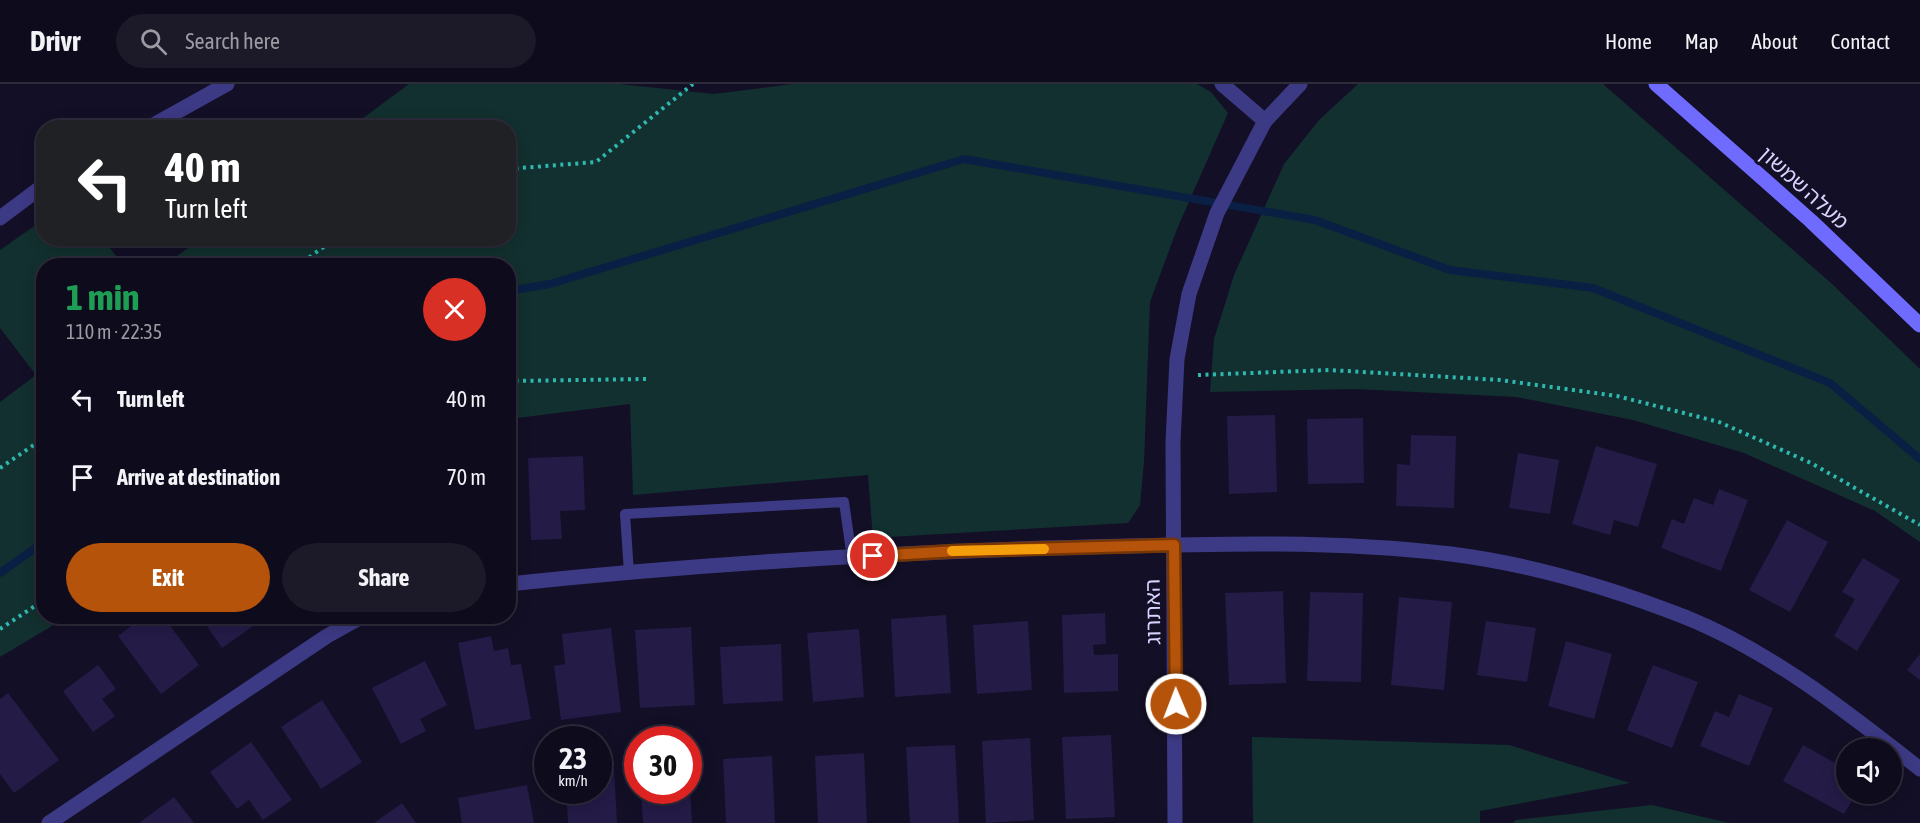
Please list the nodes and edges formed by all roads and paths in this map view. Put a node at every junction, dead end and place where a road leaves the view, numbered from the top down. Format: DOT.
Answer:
graph roads {
  1 [pos="227,84"];
  2 [pos="693,84"];
  3 [pos="1222,84"];
  4 [pos="1300,84"];
  5 [pos="1656,84"];
  6 [pos="162,120"];
  7 [pos="1265,121"];
  8 [pos="516,168"];
  9 [pos="36,191"];
  10 [pos="0,218"];
  11 [pos="325,246"];
  12 [pos="308,258"];
  13 [pos="1920,325"];
  14 [pos="1176,376"];
  15 [pos="647,379"];
  16 [pos="516,381"];
  17 [pos="36,443"];
  18 [pos="0,468"];
  19 [pos="1920,525"];
  20 [pos="1174,545"];
  21 [pos="852,558"];
  22 [pos="629,573"];
  23 [pos="516,583"];
  24 [pos="36,605"];
  25 [pos="349,624"];
  26 [pos="0,628"];
  27 [pos="1920,769"];
  28 [pos="49,823"];
  29 [pos="1176,823"];
  1 -- 6 [label="street"];
  2 -- 8 [label="path"];
  3 -- 7 [label="street"];
  4 -- 7 [label="street, האתרוג"];
  5 -- 13 [label="street, מעלה שמשון"];
  7 -- 14 [label="street, האתרוג"];
  9 -- 10 [label="street"];
  11 -- 12 [label="path"];
  14 -- 19 [label="path"];
  14 -- 20 [label="street, האתרוג"];
  15 -- 16 [label="path"];
  17 -- 18 [label="path"];
  20 -- 21 [label="street"];
  20 -- 27 [label="street"];
  20 -- 29 [label="street, האתרוג"];
  21 -- 22 [label="street"];
  21 -- 22 [label="lane"];
  22 -- 23 [label="street"];
  24 -- 26 [label="path"];
  25 -- 28 [label="street"];
}
